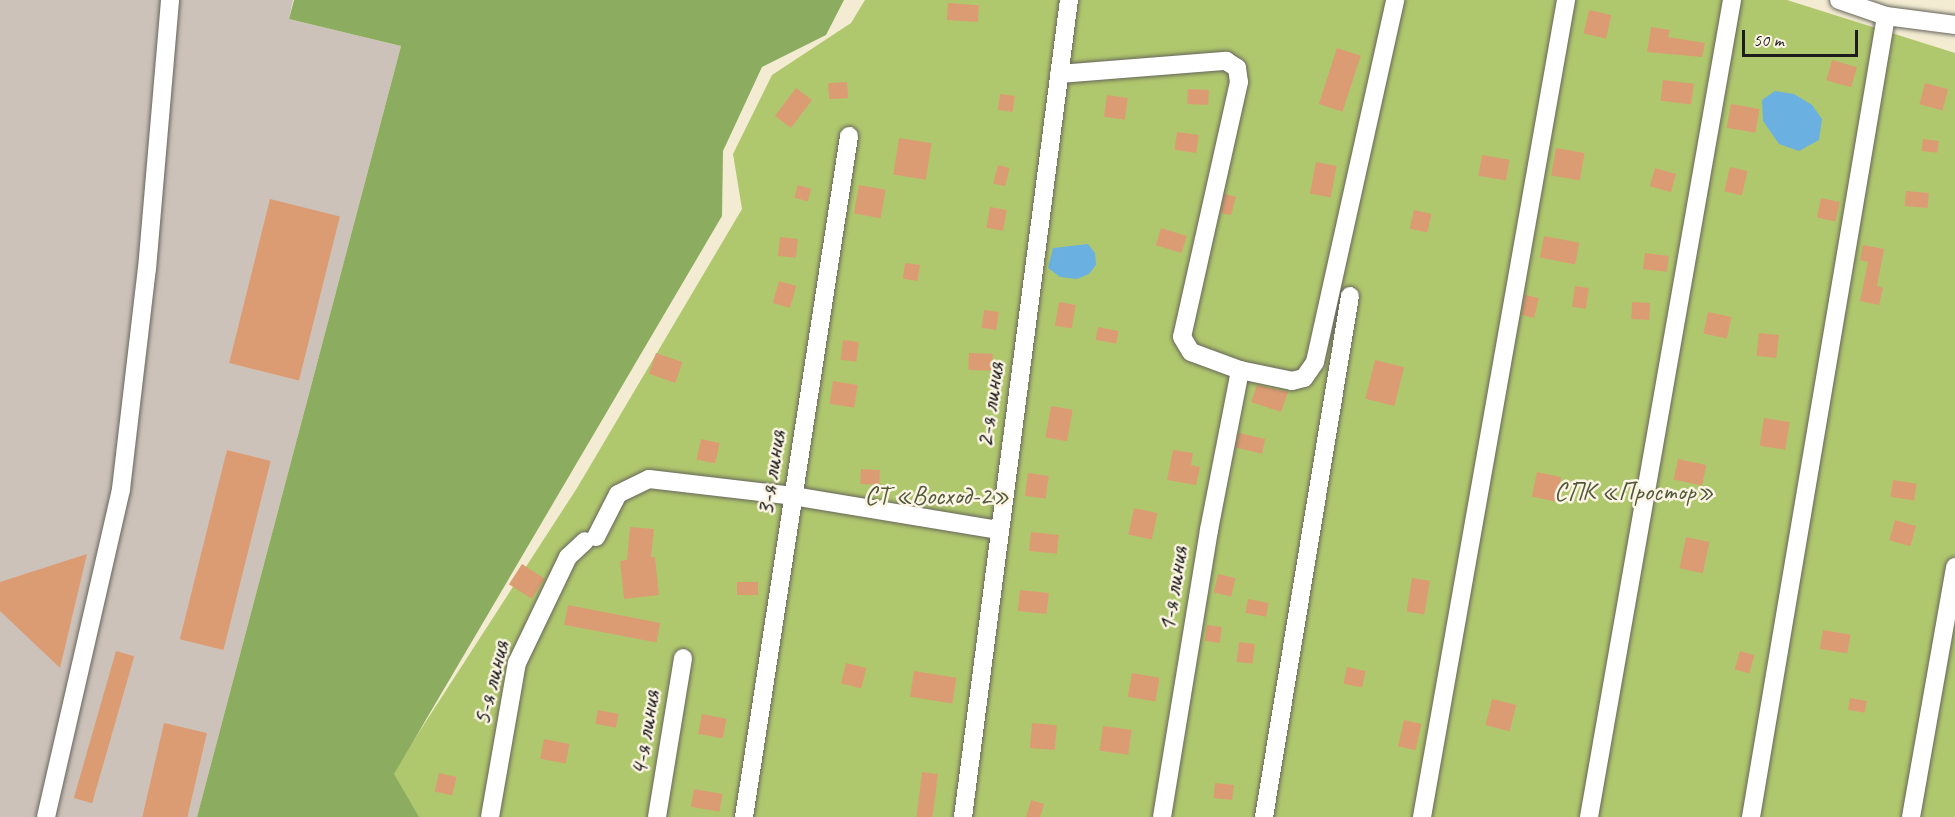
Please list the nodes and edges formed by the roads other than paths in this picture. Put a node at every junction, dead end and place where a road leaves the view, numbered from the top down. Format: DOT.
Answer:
graph roads {
  1 [pos="171,0"];
  2 [pos="1069,0"];
  3 [pos="1395,0"];
  4 [pos="1566,0"];
  5 [pos="1732,0"];
  6 [pos="1839,0"];
  7 [pos="1886,16"];
  8 [pos="1955,25"];
  9 [pos="1059,74"];
  10 [pos="849,136"];
  11 [pos="1350,296"];
  12 [pos="1240,370"];
  13 [pos="794,496"];
  14 [pos="999,530"];
  15 [pos="1955,567"];
  16 [pos="683,658"];
  17 [pos="46,817"];
  18 [pos="490,817"];
  19 [pos="657,817"];
  20 [pos="744,817"];
  21 [pos="963,817"];
  22 [pos="1162,817"];
  23 [pos="1264,817"];
  24 [pos="1422,817"];
  25 [pos="1589,817"];
  26 [pos="1751,817"];
  27 [pos="1911,817"];
  1 -- 17 [label="street"];
  2 -- 9 [label="street, 2-я линия"];
  3 -- 12 [label="street"];
  4 -- 24 [label="street"];
  5 -- 25 [label="street"];
  6 -- 7 [label="street"];
  7 -- 8 [label="street"];
  7 -- 26 [label="street"];
  9 -- 12 [label="street"];
  9 -- 14 [label="street, 2-я линия"];
  10 -- 13 [label="street, 3-я линия"];
  11 -- 23 [label="street"];
  12 -- 22 [label="street, 1-я линия"];
  13 -- 14 [label="street, 5-я линия"];
  13 -- 18 [label="street, 5-я линия"];
  13 -- 20 [label="street, 3-я линия"];
  14 -- 21 [label="street, 2-я линия"];
  15 -- 27 [label="street"];
  16 -- 19 [label="street, 4-я линия"];
}
